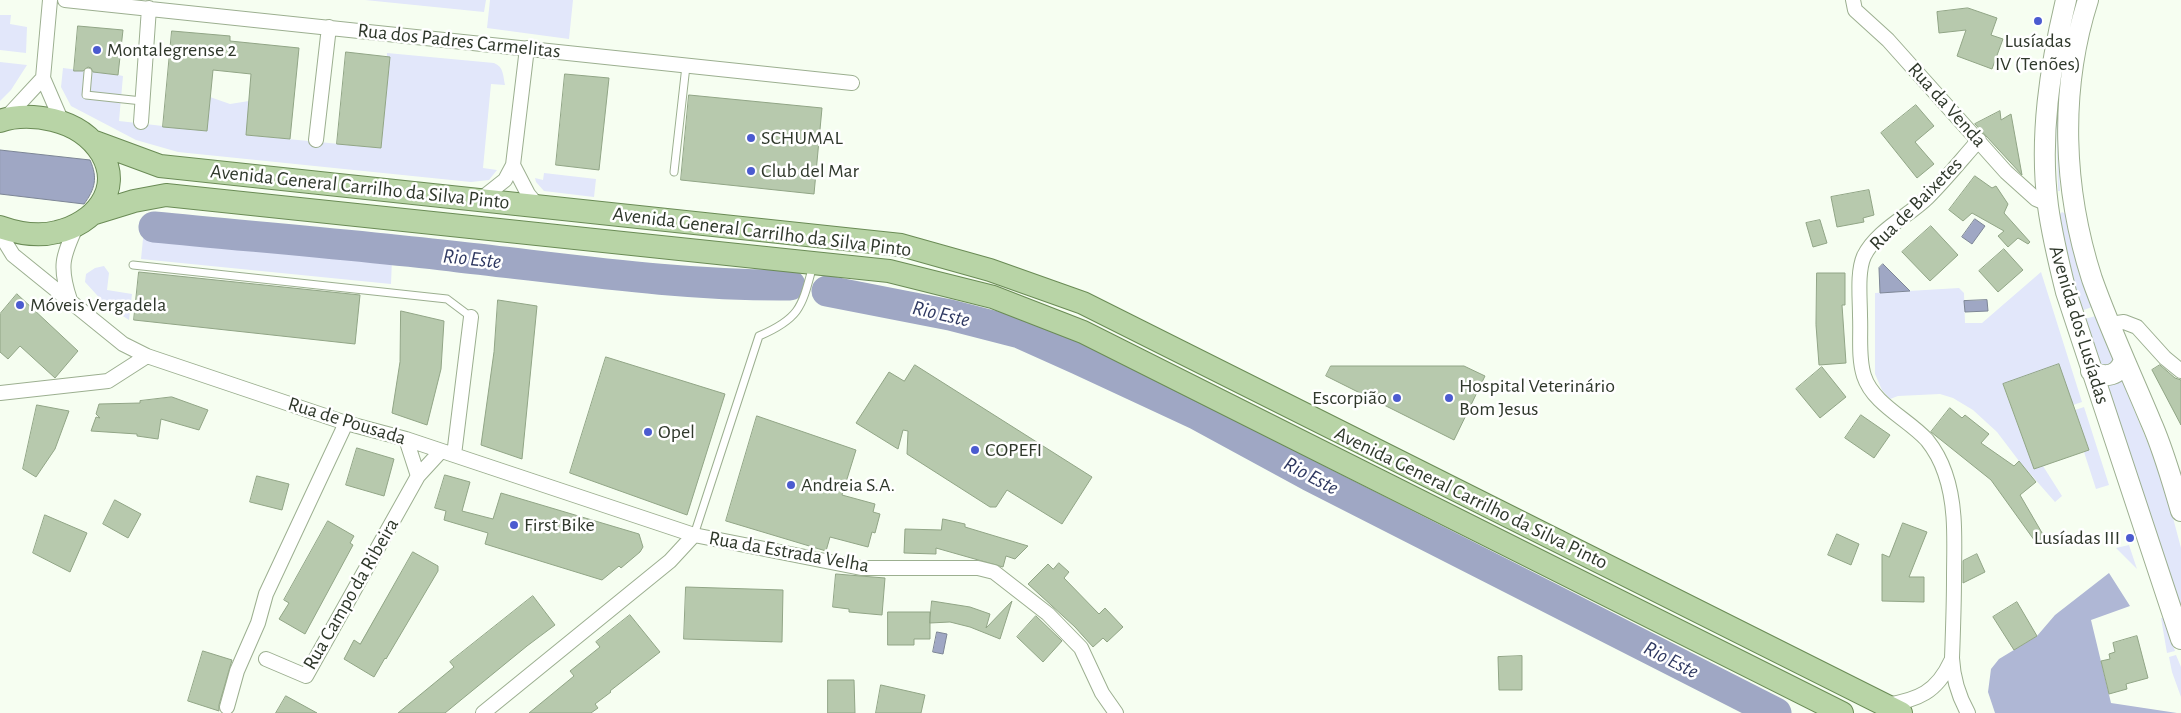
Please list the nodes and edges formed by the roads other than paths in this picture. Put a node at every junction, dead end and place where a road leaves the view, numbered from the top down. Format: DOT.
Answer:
graph roads {
  1 [pos="50,0"];
  2 [pos="65,0"];
  3 [pos="1853,0"];
  4 [pos="2066,0"];
  5 [pos="2088,0"];
  6 [pos="144,5"];
  7 [pos="329,27"];
  8 [pos="527,48"];
  9 [pos="686,66"];
  10 [pos="88,72"];
  11 [pos="43,78"];
  12 [pos="852,83"];
  13 [pos="142,101"];
  14 [pos="2,120"];
  15 [pos="62,122"];
  16 [pos="140,122"];
  17 [pos="316,140"];
  18 [pos="1979,140"];
  19 [pos="95,142"];
  20 [pos="513,164"];
  21 [pos="674,172"];
  22 [pos="481,199"];
  23 [pos="2073,202"];
  24 [pos="2048,204"];
  25 [pos="538,206"];
  26 [pos="95,213"];
  27 [pos="77,225"];
  28 [pos="1,228"];
  29 [pos="814,263"];
  30 [pos="134,265"];
  31 [pos="70,301"];
  32 [pos="471,317"];
  33 [pos="2110,324"];
  34 [pos="147,356"];
  35 [pos="2124,359"];
  36 [pos="2091,371"];
  37 [pos="2181,372"];
  38 [pos="0,393"];
  39 [pos="346,423"];
  40 [pos="406,439"];
  41 [pos="448,453"];
  42 [pos="418,476"];
  43 [pos="2181,511"];
  44 [pos="694,535"];
  45 [pos="2181,640"];
  46 [pos="1952,658"];
  47 [pos="266,660"];
  48 [pos="227,707"];
  49 [pos="1893,709"];
  50 [pos="483,713"];
  51 [pos="1116,713"];
  52 [pos="1842,713"];
  53 [pos="1968,713"];
  1 -- 11 [label="street"];
  2 -- 6 [label="street, Rua dos Padres Carmelitas"];
  3 -- 18 [label="street, Rua da Venda"];
  4 -- 24 [label="main road, Avenida dos Lusíadas"];
  5 -- 23 [label="main road, Avenida dos Lusíadas"];
  6 -- 7 [label="street, Rua dos Padres Carmelitas"];
  6 -- 13 [label="street"];
  7 -- 8 [label="street, Rua dos Padres Carmelitas"];
  7 -- 17 [label="street"];
  8 -- 9 [label="street, Rua dos Padres Carmelitas"];
  8 -- 20 [label="street"];
  9 -- 12 [label="street, Rua dos Padres Carmelitas"];
  9 -- 21 [label="lane"];
  10 -- 13 [label="lane"];
  11 -- 14 [label="street"];
  11 -- 15 [label="street"];
  13 -- 16 [label="street"];
  14 -- 15 [label="main road"];
  15 -- 19 [label="main road"];
  18 -- 24 [label="street, Rua da Venda"];
  18 -- 46 [label="street, Rua de Baixetes"];
  19 -- 22 [label="main road, Avenida General Carrilho da Silva Pinto"];
  19 -- 26 [label="main road"];
  20 -- 22 [label="street"];
  20 -- 25 [label="street"];
  22 -- 25 [label="main road, Avenida General Carrilho da Silva Pinto"];
  23 -- 24 [label="main road"];
  23 -- 33 [label="main road, Avenida dos Lusíadas"];
  24 -- 36 [label="main road, Avenida dos Lusíadas"];
  25 -- 49 [label="main road, Avenida General Carrilho da Silva Pinto"];
  26 -- 27 [label="main road"];
  26 -- 29 [label="main road, Avenida General Carrilho da Silva Pinto"];
  27 -- 28 [label="main road"];
  27 -- 31 [label="street"];
  28 -- 31 [label="street, Rua de Pousada"];
  29 -- 44 [label="lane"];
  29 -- 52 [label="main road, Avenida General Carrilho da Silva Pinto"];
  30 -- 32 [label="lane"];
  31 -- 34 [label="street, Rua de Pousada"];
  32 -- 41 [label="street"];
  33 -- 35 [label="main road, Avenida dos Lusíadas"];
  33 -- 37 [label="street"];
  34 -- 38 [label="street"];
  34 -- 39 [label="street, Rua de Pousada"];
  35 -- 36 [label="main road"];
  35 -- 43 [label="main road, Avenida dos Lusíadas"];
  36 -- 45 [label="main road, Avenida dos Lusíadas"];
  39 -- 40 [label="street, Rua de Pousada"];
  39 -- 48 [label="street"];
  40 -- 41 [label="street, Rua de Pousada"];
  40 -- 42 [label="street"];
  41 -- 42 [label="street, Rua Campo da Ribeira"];
  41 -- 44 [label="street, Rua de Pousada"];
  42 -- 47 [label="street, Rua Campo da Ribeira"];
  44 -- 50 [label="street"];
  44 -- 51 [label="street, Rua da Estrada Velha"];
  46 -- 49 [label="street, Rua de Baixetes"];
  46 -- 53 [label="street, Rua de Baixetes"];
}
